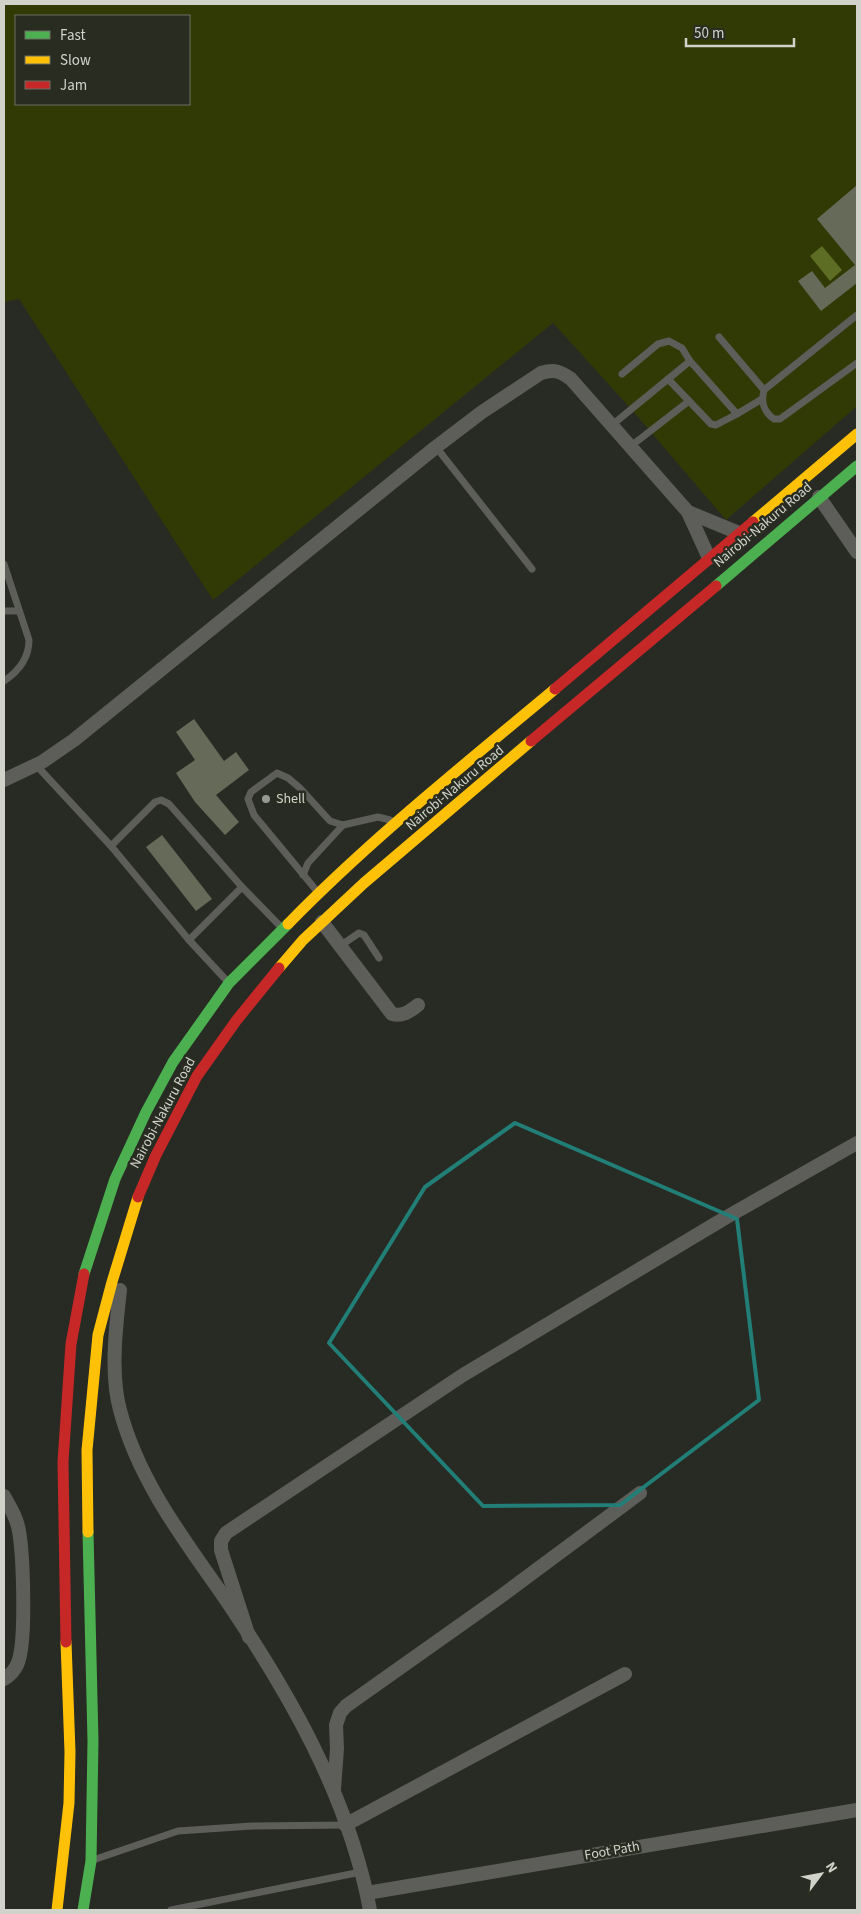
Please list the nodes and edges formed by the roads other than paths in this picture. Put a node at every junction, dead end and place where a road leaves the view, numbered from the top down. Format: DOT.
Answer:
graph roads {
  1 [pos="857,315"];
  2 [pos="719,337"];
  3 [pos="690,361"];
  4 [pos="857,363"];
  5 [pos="622,374"];
  6 [pos="668,379"];
  7 [pos="764,390"];
  8 [pos="762,399"];
  9 [pos="689,401"];
  10 [pos="737,414"];
  11 [pos="612,425"];
  12 [pos="857,434"];
  13 [pos="631,446"];
  14 [pos="436,447"];
  15 [pos="857,466"];
  16 [pos="819,498"];
  17 [pos="688,512"];
  18 [pos="739,533"];
  19 [pos="857,552"];
  20 [pos="709,558"];
  21 [pos="4,564"];
  22 [pos="532,569"];
  23 [pos="4,611"];
  24 [pos="19,611"];
  25 [pos="4,680"];
  26 [pos="36,765"];
  27 [pos="4,780"];
  28 [pos="397,822"];
  29 [pos="343,825"];
  30 [pos="111,846"];
  31 [pos="303,875"];
  32 [pos="242,887"];
  33 [pos="318,893"];
  34 [pos="322,922"];
  35 [pos="282,928"];
  36 [pos="189,940"];
  37 [pos="340,946"];
  38 [pos="379,958"];
  39 [pos="229,983"];
  40 [pos="418,1005"];
  41 [pos="857,1143"];
  42 [pos="140,1191"];
  43 [pos="640,1493"];
  44 [pos="4,1496"];
  45 [pos="249,1637"];
  46 [pos="625,1674"];
  47 [pos="4,1679"];
  48 [pos="334,1792"];
  49 [pos="857,1810"];
  50 [pos="345,1825"];
  51 [pos="91,1861"];
  52 [pos="360,1872"];
  53 [pos="367,1893"];
  54 [pos="57,1910"];
  55 [pos="83,1910"];
  56 [pos="170,1910"];
  57 [pos="370,1910"];
  1 -- 7 [label="lane"];
  2 -- 7 [label="lane"];
  3 -- 5 [label="lane"];
  3 -- 6 [label="lane"];
  3 -- 10 [label="lane"];
  4 -- 8 [label="lane"];
  6 -- 9 [label="lane"];
  6 -- 11 [label="lane"];
  7 -- 8 [label="lane"];
  8 -- 10 [label="lane"];
  9 -- 10 [label="lane"];
  9 -- 13 [label="lane"];
  11 -- 13 [label="street"];
  11 -- 14 [label="street"];
  12 -- 18 [label="highway"];
  13 -- 17 [label="street"];
  14 -- 22 [label="lane"];
  14 -- 26 [label="street"];
  15 -- 16 [label="highway, Nairobi-Nakuru Road"];
  16 -- 19 [label="street"];
  16 -- 34 [label="highway, Nairobi-Nakuru Road"];
  17 -- 18 [label="street"];
  17 -- 20 [label="street"];
  18 -- 20 [label="highway"];
  20 -- 28 [label="highway"];
  21 -- 24 [label="lane"];
  23 -- 24 [label="lane"];
  24 -- 25 [label="lane"];
  26 -- 27 [label="street"];
  26 -- 30 [label="lane"];
  28 -- 29 [label="lane"];
  28 -- 33 [label="highway"];
  29 -- 31 [label="lane"];
  29 -- 31 [label="lane"];
  30 -- 32 [label="lane"];
  30 -- 36 [label="lane"];
  31 -- 33 [label="lane"];
  32 -- 35 [label="lane"];
  32 -- 36 [label="lane"];
  33 -- 35 [label="highway"];
  34 -- 37 [label="street"];
  34 -- 42 [label="highway, Nairobi-Nakuru Road"];
  35 -- 39 [label="highway"];
  36 -- 39 [label="lane"];
  37 -- 38 [label="lane"];
  37 -- 40 [label="street"];
  39 -- 54 [label="highway"];
  41 -- 45 [label="street"];
  42 -- 45 [label="street"];
  42 -- 51 [label="highway, Nairobi-Nakuru Road"];
  43 -- 48 [label="street"];
  44 -- 47 [label="street"];
  45 -- 48 [label="street"];
  46 -- 50 [label="street"];
  48 -- 50 [label="street"];
  49 -- 53 [label="street, Foot Path"];
  50 -- 51 [label="lane"];
  50 -- 52 [label="street"];
  51 -- 55 [label="highway, Nairobi-Nakuru Road"];
  52 -- 53 [label="street"];
  52 -- 56 [label="lane"];
  53 -- 57 [label="street"];
}
